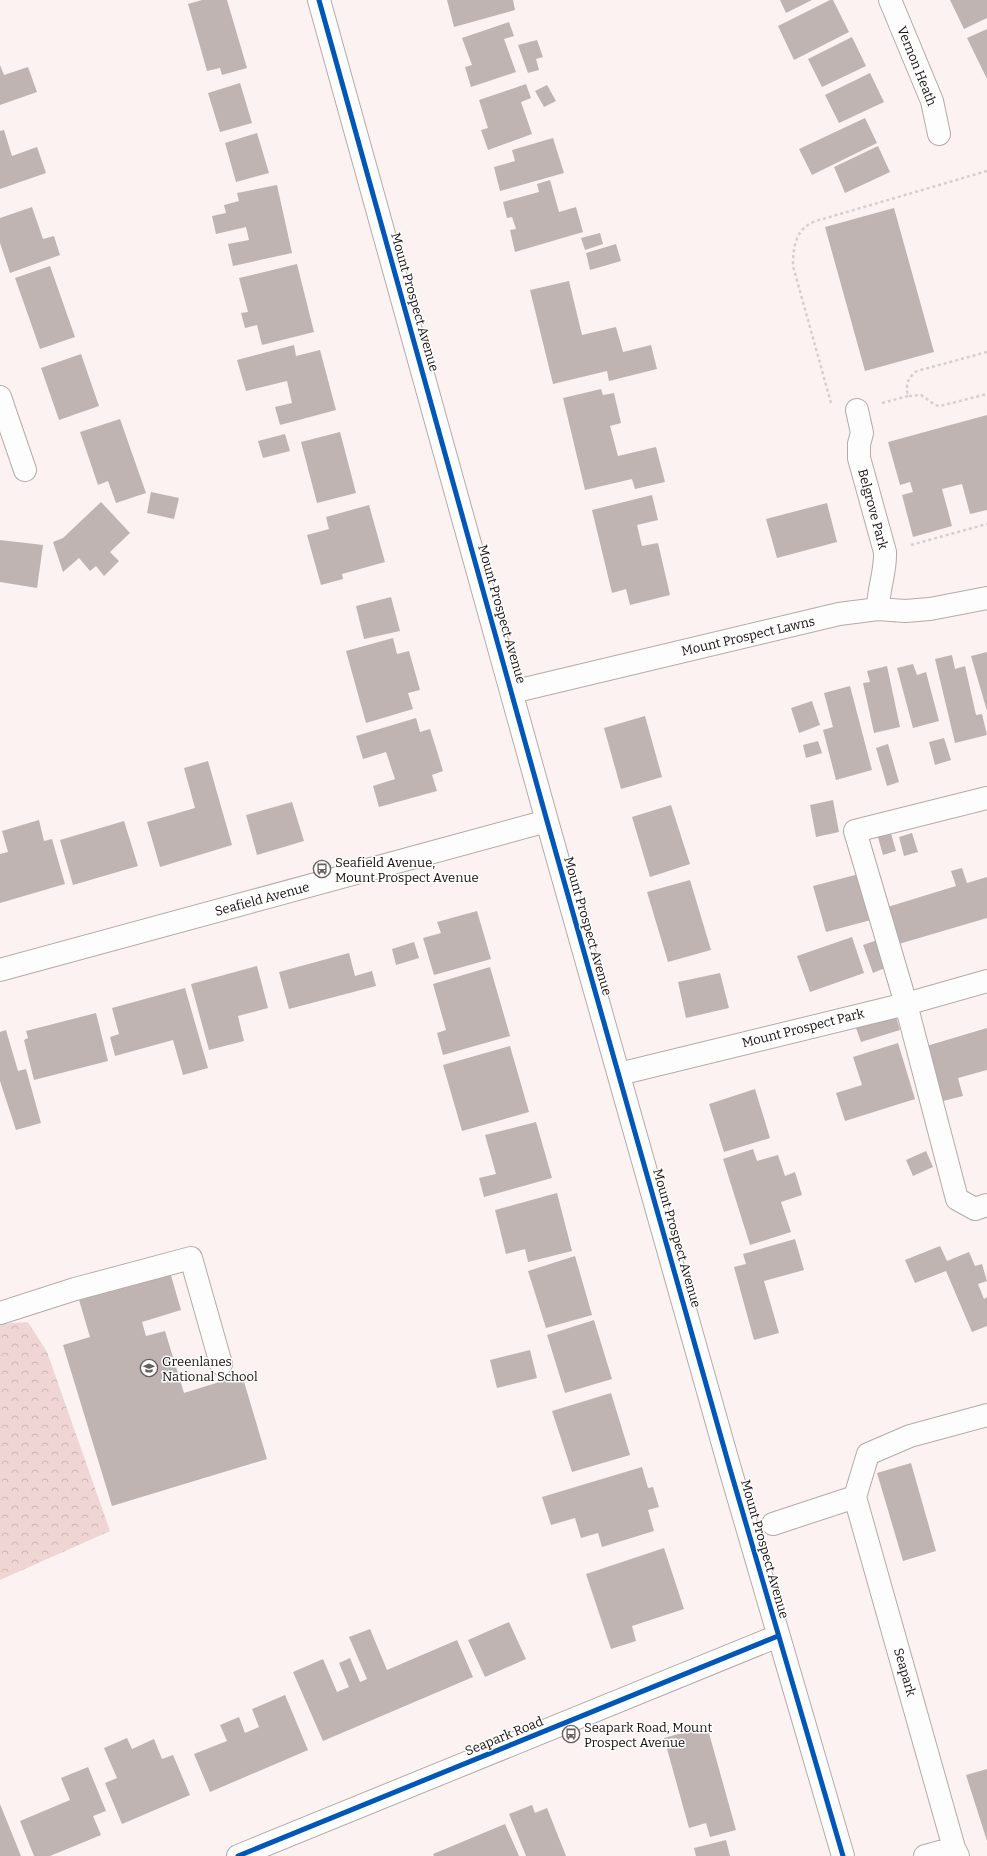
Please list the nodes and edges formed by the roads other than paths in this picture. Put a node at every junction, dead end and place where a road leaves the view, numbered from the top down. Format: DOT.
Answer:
graph roads {
  1 [pos="319,0"];
  2 [pos="890,0"];
  3 [pos="939,134"];
  4 [pos="0,397"];
  5 [pos="857,410"];
  6 [pos="25,470"];
  7 [pos="987,598"];
  8 [pos="878,608"];
  9 [pos="512,692"];
  10 [pos="987,798"];
  11 [pos="547,821"];
  12 [pos="0,970"];
  13 [pos="987,981"];
  14 [pos="906,1004"];
  15 [pos="619,1074"];
  16 [pos="987,1205"];
  17 [pos="0,1313"];
  18 [pos="221,1364"];
  19 [pos="987,1415"];
  20 [pos="855,1497"];
  21 [pos="773,1524"];
  22 [pos="778,1636"];
  23 [pos="956,1852"];
  24 [pos="238,1856"];
  25 [pos="843,1856"];
  26 [pos="925,1856"];
  1 -- 9 [label="street, Mount Prospect Avenue"];
  2 -- 3 [label="street, Vernon Heath"];
  4 -- 6 [label="street"];
  5 -- 8 [label="street, Belgrove Park"];
  7 -- 8 [label="street, Mount Prospect Lawns"];
  8 -- 9 [label="street, Mount Prospect Lawns"];
  9 -- 11 [label="street, Mount Prospect Avenue"];
  10 -- 14 [label="street"];
  11 -- 12 [label="street, Seafield Avenue"];
  11 -- 15 [label="street, Mount Prospect Avenue"];
  13 -- 14 [label="street, Mount Prospect Park"];
  14 -- 15 [label="street, Mount Prospect Park"];
  14 -- 16 [label="street"];
  15 -- 22 [label="street, Mount Prospect Avenue"];
  17 -- 18 [label="street"];
  19 -- 20 [label="street"];
  20 -- 21 [label="street"];
  20 -- 23 [label="street, Seapark"];
  22 -- 24 [label="street, Seapark Road"];
  22 -- 25 [label="street, Mount Prospect Avenue"];
  23 -- 26 [label="street, Seapark"];
}
